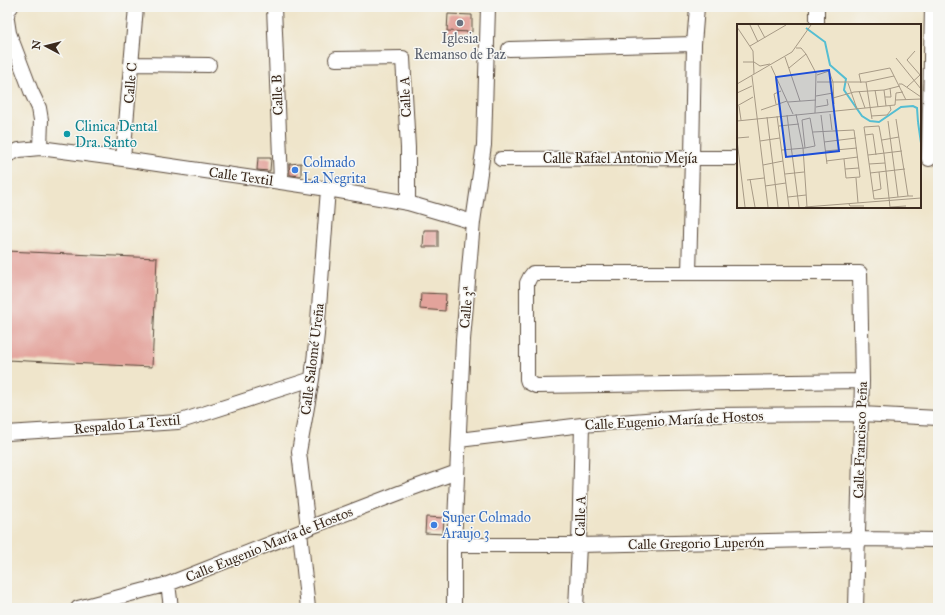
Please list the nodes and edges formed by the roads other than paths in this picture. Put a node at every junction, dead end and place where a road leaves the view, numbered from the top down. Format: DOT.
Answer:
graph roads {
  1 [pos="11,7"];
  2 [pos="136,7"];
  3 [pos="274,7"];
  4 [pos="488,7"];
  5 [pos="697,7"];
  6 [pos="817,7"];
  7 [pos="932,7"];
  8 [pos="7,16"];
  9 [pos="7,20"];
  10 [pos="817,24"];
  11 [pos="694,44"];
  12 [pos="509,49"];
  13 [pos="336,59"];
  14 [pos="132,64"];
  15 [pos="209,65"];
  16 [pos="40,148"];
  17 [pos="7,155"];
  18 [pos="123,158"];
  19 [pos="692,158"];
  20 [pos="737,158"];
  21 [pos="501,159"];
  22 [pos="929,159"];
  23 [pos="281,182"];
  24 [pos="328,189"];
  25 [pos="408,203"];
  26 [pos="473,222"];
  27 [pos="689,273"];
  28 [pos="312,379"];
  29 [pos="862,381"];
  30 [pos="861,414"];
  31 [pos="938,418"];
  32 [pos="582,425"];
  33 [pos="7,433"];
  34 [pos="459,440"];
  35 [pos="457,472"];
  36 [pos="304,530"];
  37 [pos="857,539"];
  38 [pos="938,540"];
  39 [pos="454,545"];
  40 [pos="579,545"];
  41 [pos="168,584"];
  42 [pos="78,608"];
  43 [pos="171,608"];
  44 [pos="308,608"];
  45 [pos="454,608"];
  46 [pos="576,608"];
  47 [pos="856,608"];
  1 -- 8 [label="street"];
  2 -- 14 [label="street, Calle C"];
  3 -- 23 [label="street, Calle B"];
  4 -- 26 [label="street, Calle 3ª"];
  5 -- 11 [label="street"];
  6 -- 10 [label="street"];
  7 -- 22 [label="street"];
  9 -- 16 [label="street"];
  11 -- 12 [label="street"];
  11 -- 19 [label="street"];
  13 -- 25 [label="street, Calle A"];
  14 -- 15 [label="street"];
  14 -- 18 [label="street, Calle C"];
  16 -- 17 [label="street, Calle Textil"];
  16 -- 18 [label="street, Calle Textil"];
  18 -- 23 [label="street, Calle Textil"];
  19 -- 20 [label="street, Calle Rafael Antonio Mejía"];
  19 -- 21 [label="street, Calle Rafael Antonio Mejía"];
  19 -- 27 [label="street"];
  23 -- 24 [label="street, Calle Textil"];
  24 -- 25 [label="street, Calle Textil"];
  24 -- 28 [label="street, Calle Salomé Ureña"];
  25 -- 26 [label="street, Calle Textil"];
  26 -- 34 [label="street, Calle 3ª"];
  27 -- 29 [label="street, Calle Francisco Peña"];
  27 -- 29 [label="street"];
  28 -- 33 [label="street, Respaldo La Textil"];
  28 -- 36 [label="street, Calle Salomé Ureña"];
  29 -- 30 [label="street, Calle Francisco Peña"];
  30 -- 31 [label="street, Calle Eugenio María de Hostos"];
  30 -- 32 [label="street, Calle Eugenio María de Hostos"];
  30 -- 37 [label="street, Calle Francisco Peña"];
  32 -- 34 [label="street, Calle Eugenio María de Hostos"];
  32 -- 40 [label="street, Calle A"];
  34 -- 35 [label="street, Calle 3ª"];
  35 -- 36 [label="street, Calle Eugenio María de Hostos"];
  35 -- 39 [label="street, Calle 3ª"];
  36 -- 41 [label="street, Calle Eugenio María de Hostos"];
  36 -- 44 [label="street, Calle Salomé Ureña"];
  37 -- 38 [label="street, Calle Gregorio Luperón"];
  37 -- 40 [label="street, Calle Gregorio Luperón"];
  37 -- 47 [label="street, Calle Francisco Peña"];
  39 -- 40 [label="street, Calle Gregorio Luperón"];
  39 -- 45 [label="street, Calle 3ª"];
  40 -- 46 [label="street, Calle A"];
  41 -- 42 [label="street, Calle Eugenio María de Hostos"];
  41 -- 43 [label="street"];
}
